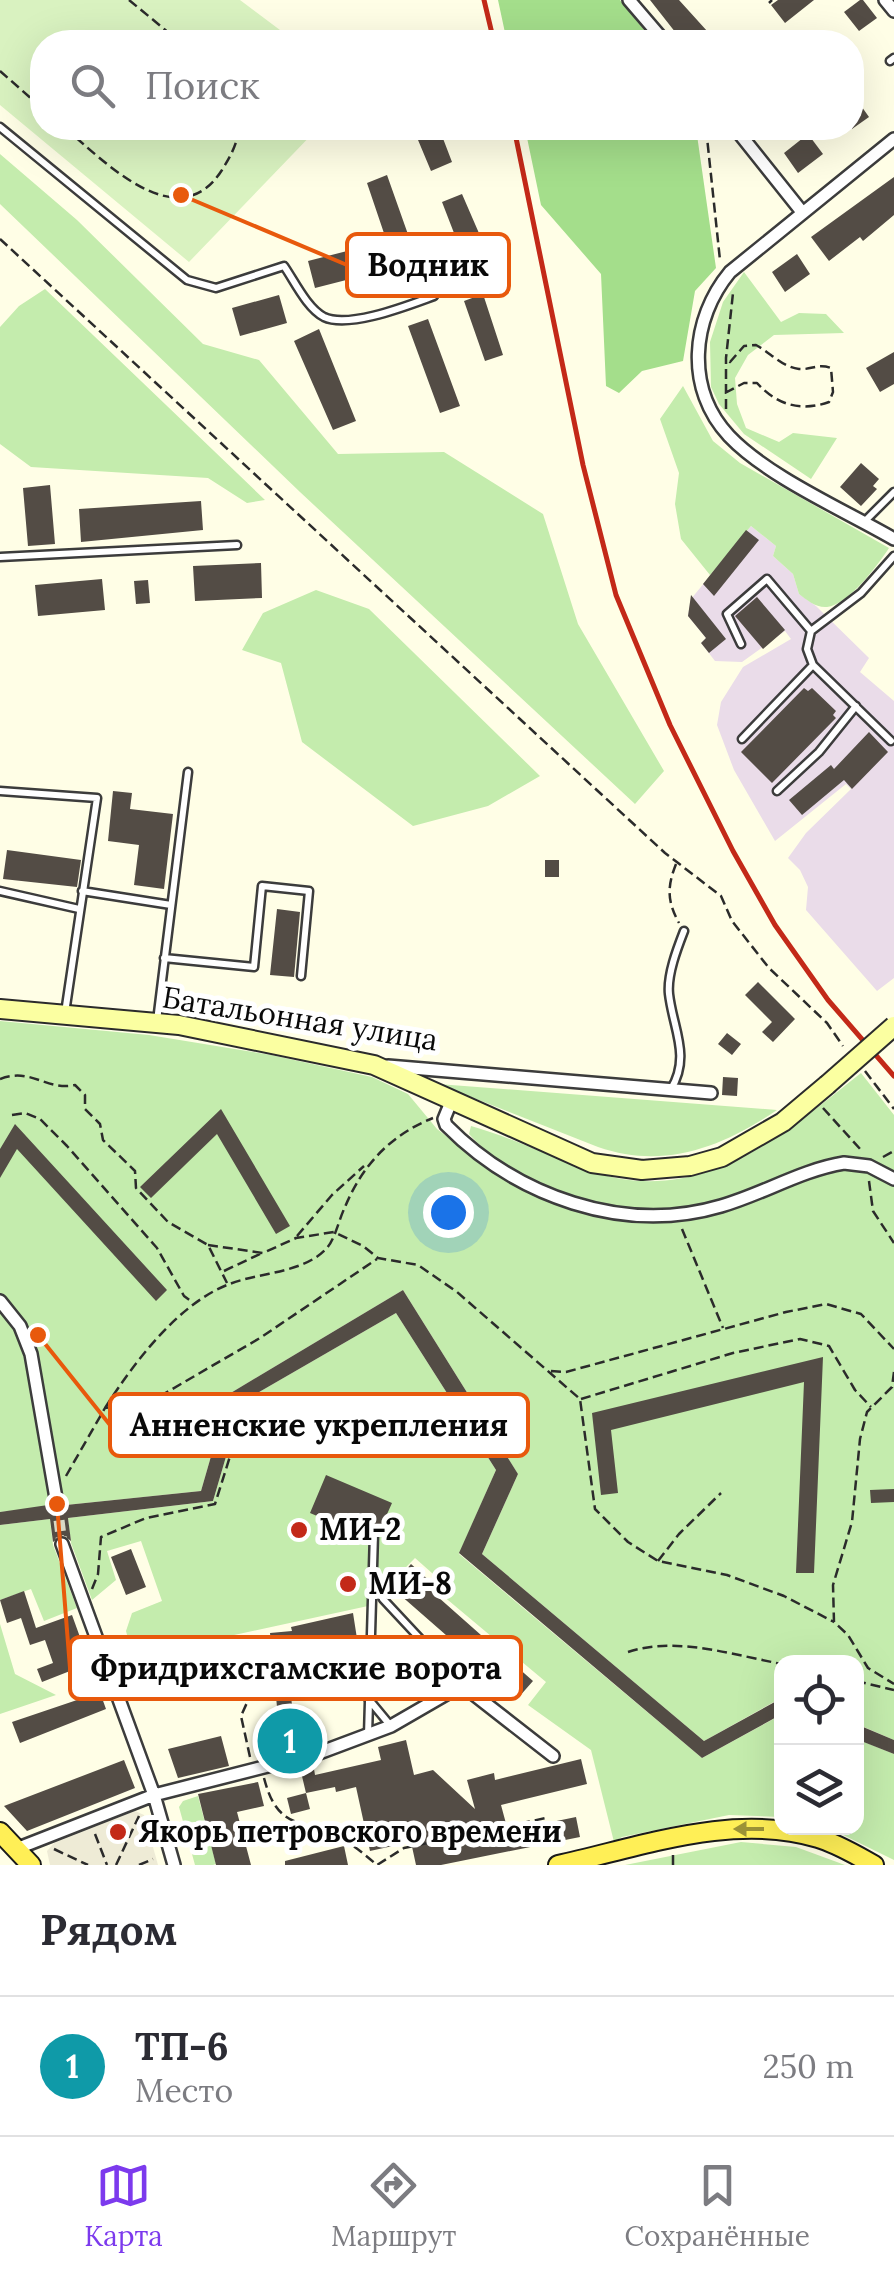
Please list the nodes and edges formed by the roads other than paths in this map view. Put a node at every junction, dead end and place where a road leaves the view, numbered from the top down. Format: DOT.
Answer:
graph roads {
  1 [pos="630,0"];
  2 [pos="885,0"];
  3 [pos="894,11"];
  4 [pos="655,30"];
  5 [pos="0,127"];
  6 [pos="894,139"];
  7 [pos="745,140"];
  8 [pos="802,212"];
  9 [pos="434,296"];
  10 [pos="894,492"];
  11 [pos="864,522"];
  12 [pos="894,540"];
  13 [pos="238,545"];
  14 [pos="894,556"];
  15 [pos="0,557"];
  16 [pos="811,631"];
  17 [pos="741,644"];
  18 [pos="814,665"];
  19 [pos="856,706"];
  20 [pos="742,739"];
  21 [pos="891,741"];
  22 [pos="188,772"];
  23 [pos="778,791"];
  24 [pos="0,792"];
  25 [pos="0,890"];
  26 [pos="82,891"];
  27 [pos="171,905"];
  28 [pos="79,909"];
  29 [pos="684,931"];
  30 [pos="164,958"];
  31 [pos="301,976"];
  32 [pos="0,1009"];
  33 [pos="65,1014"];
  34 [pos="157,1022"];
  35 [pos="894,1026"];
  36 [pos="374,1065"];
  37 [pos="670,1090"];
  38 [pos="710,1093"];
  39 [pos="448,1110"];
  40 [pos="894,1179"];
  41 [pos="0,1301"];
  42 [pos="57,1504"];
  43 [pos="374,1533"];
  44 [pos="62,1544"];
  45 [pos="383,1599"];
  46 [pos="356,1684"];
  47 [pos="467,1689"];
  48 [pos="369,1700"];
  49 [pos="390,1726"];
  50 [pos="368,1734"];
  51 [pos="553,1756"];
  52 [pos="154,1795"];
  53 [pos="0,1832"];
  54 [pos="16,1849"];
  55 [pos="31,1865"];
  56 [pos="174,1865"];
  57 [pos="558,1865"];
  58 [pos="874,1865"];
  1 -- 4 [label="street"];
  2 -- 3 [label="street"];
  5 -- 9 [label="lane"];
  6 -- 8 [label="street"];
  7 -- 8 [label="street"];
  8 -- 11 [label="street"];
  10 -- 11 [label="lane"];
  11 -- 12 [label="street"];
  13 -- 15 [label="lane"];
  14 -- 16 [label="lane"];
  16 -- 17 [label="lane"];
  16 -- 18 [label="lane"];
  18 -- 19 [label="lane"];
  18 -- 20 [label="lane"];
  19 -- 21 [label="lane"];
  19 -- 23 [label="lane"];
  22 -- 27 [label="lane"];
  24 -- 26 [label="lane"];
  25 -- 28 [label="lane"];
  26 -- 27 [label="lane"];
  26 -- 28 [label="lane"];
  27 -- 30 [label="lane"];
  28 -- 33 [label="lane"];
  29 -- 37 [label="lane"];
  30 -- 31 [label="lane"];
  30 -- 34 [label="lane"];
  32 -- 33 [label="street, Батальонная улица"];
  33 -- 34 [label="street, Батальонная улица"];
  34 -- 36 [label="street, Батальонная улица"];
  35 -- 39 [label="street, bridge"];
  36 -- 37 [label="street, Батальонная улица"];
  36 -- 39 [label="street"];
  37 -- 38 [label="street, Батальонная улица"];
  39 -- 40 [label="street"];
  41 -- 42 [label="street"];
  43 -- 48 [label="lane"];
  44 -- 52 [label="street"];
  45 -- 47 [label="lane"];
  46 -- 48 [label="lane"];
  47 -- 49 [label="street"];
  47 -- 51 [label="street"];
  48 -- 49 [label="lane"];
  48 -- 50 [label="lane"];
  49 -- 50 [label="street"];
  50 -- 52 [label="street"];
  52 -- 54 [label="street"];
  52 -- 56 [label="street"];
  53 -- 54 [label="main road"];
  54 -- 55 [label="main road"];
  58 -- 57 [label="main road, one-way"];
}
